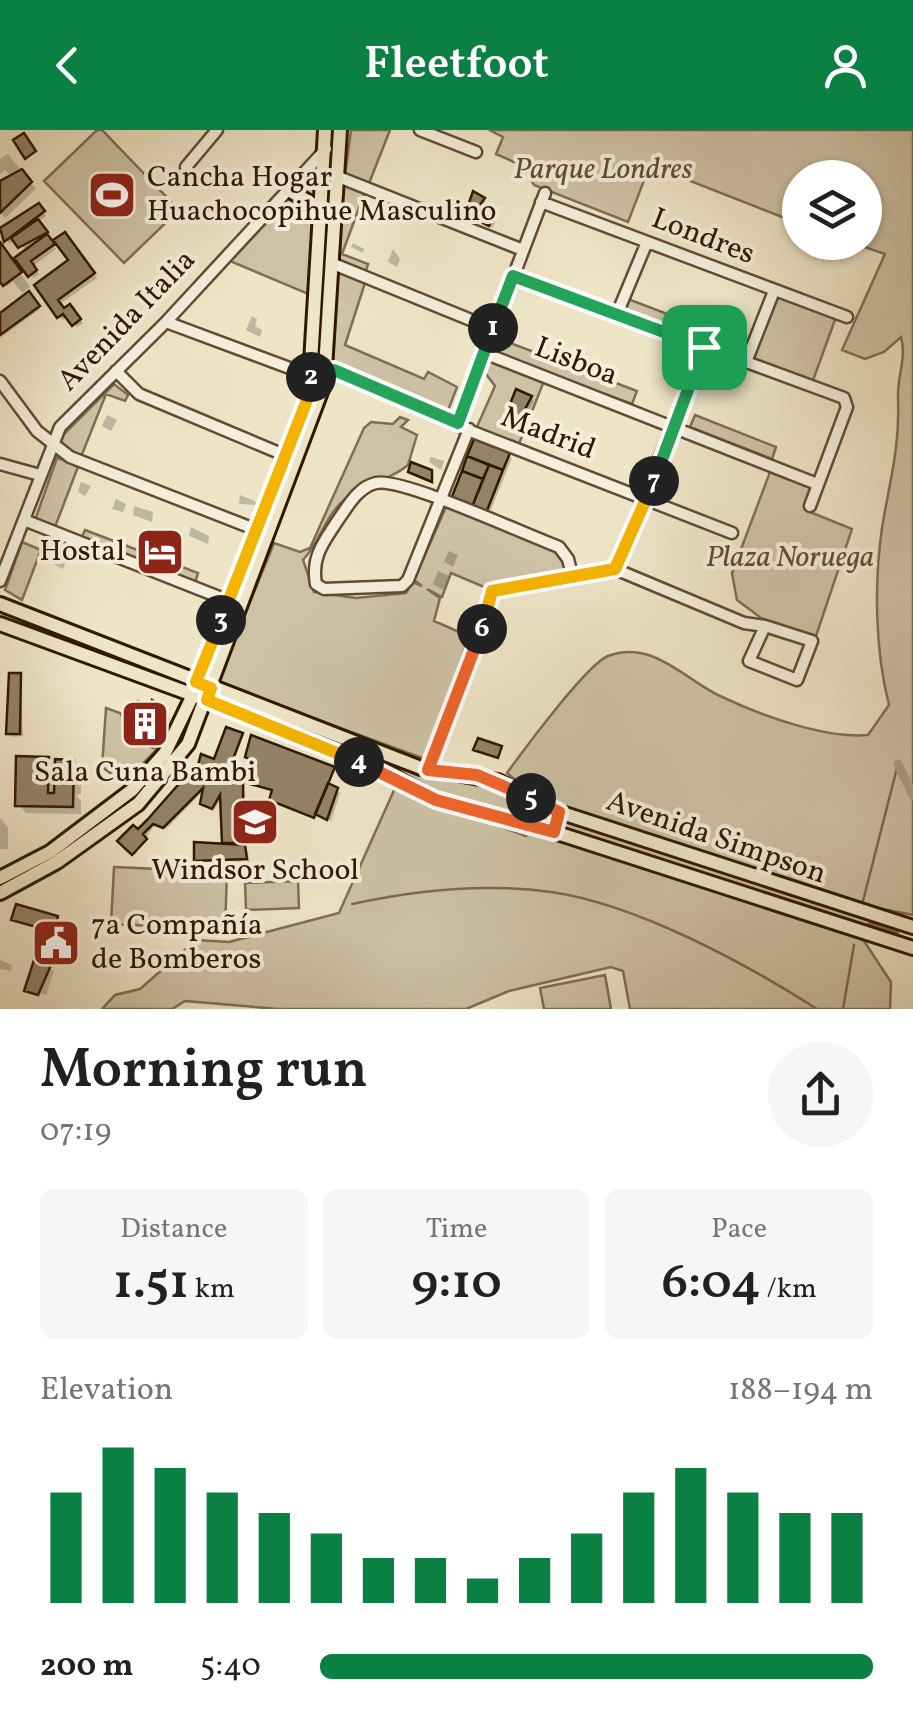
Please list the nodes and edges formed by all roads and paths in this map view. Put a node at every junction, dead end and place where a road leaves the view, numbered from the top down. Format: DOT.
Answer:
graph roads {
  1 [pos="325,130"];
  2 [pos="420,130"];
  3 [pos="213,131"];
  4 [pos="341,132"];
  5 [pos="324,150"];
  6 [pos="476,152"];
  7 [pos="186,167"];
  8 [pos="336,176"];
  9 [pos="290,190"];
  10 [pos="322,210"];
  11 [pos="647,242"];
  12 [pos="523,250"];
  13 [pos="331,263"];
  14 [pos="513,276"];
  15 [pos="774,291"];
  16 [pos="617,314"];
  17 [pos="847,317"];
  18 [pos="166,322"];
  19 [pos="493,329"];
  20 [pos="704,347"];
  21 [pos="484,353"];
  22 [pos="746,362"];
  23 [pos="116,371"];
  24 [pos="318,373"];
  25 [pos="0,381"];
  26 [pos="458,423"];
  27 [pos="673,428"];
  28 [pos="469,429"];
  29 [pos="52,442"];
  30 [pos="284,455"];
  31 [pos="0,464"];
  32 [pos="40,475"];
  33 [pos="817,484"];
  34 [pos="646,500"];
  35 [pos="440,501"];
  36 [pos="810,506"];
  37 [pos="24,520"];
  38 [pos="257,530"];
  39 [pos="732,533"];
  40 [pos="615,569"];
  41 [pos="572,575"];
  42 [pos="0,581"];
  43 [pos="230,601"];
  44 [pos="0,604"];
  45 [pos="0,624"];
  46 [pos="764,626"];
  47 [pos="196,682"];
  48 [pos="209,694"];
  49 [pos="192,697"];
  50 [pos="428,770"];
  51 [pos="559,812"];
  52 [pos="554,832"];
  53 [pos="53,857"];
  54 [pos="0,878"];
  55 [pos="0,894"];
  56 [pos="909,926"];
  57 [pos="910,948"];
  1 -- 5 [label="main road"];
  2 -- 6 [label="street"];
  3 -- 7 [label="street"];
  4 -- 5 [label="street, Avenida Italia"];
  4 -- 8 [label="main road"];
  5 -- 9 [label="street, Avenida Italia"];
  5 -- 10 [label="main road"];
  8 -- 12 [label="street"];
  8 -- 13 [label="main road"];
  9 -- 10 [label="main road"];
  9 -- 18 [label="street, Avenida Italia"];
  10 -- 24 [label="main road"];
  11 -- 12 [label="street, Londres"];
  11 -- 15 [label="street, Londres"];
  11 -- 16 [label="street"];
  12 -- 14 [label="street"];
  13 -- 19 [label="street"];
  13 -- 24 [label="main road"];
  14 -- 16 [label="street"];
  14 -- 19 [label="street"];
  15 -- 17 [label="street, Londres"];
  15 -- 22 [label="street"];
  16 -- 20 [label="street"];
  18 -- 23 [label="street, Avenida Italia"];
  18 -- 24 [label="street, Madrid"];
  19 -- 21 [label="street"];
  20 -- 22 [label="street"];
  20 -- 27 [label="street"];
  21 -- 26 [label="street"];
  21 -- 27 [label="street, Lisboa"];
  22 -- 33 [label="street"];
  23 -- 29 [label="street, Avenida Italia"];
  23 -- 30 [label="street"];
  24 -- 26 [label="street, Madrid"];
  24 -- 30 [label="main road"];
  24 -- 48 [label="main road"];
  25 -- 29 [label="street"];
  26 -- 28 [label="street, Madrid"];
  27 -- 33 [label="street, Lisboa"];
  27 -- 34 [label="street"];
  28 -- 34 [label="street, Madrid"];
  28 -- 35 [label="street"];
  29 -- 32 [label="street, Avenida Italia"];
  29 -- 38 [label="street"];
  30 -- 38 [label="main road"];
  31 -- 32 [label="street"];
  32 -- 37 [label="street, Avenida Italia"];
  33 -- 36 [label="street"];
  34 -- 39 [label="street, Madrid"];
  34 -- 40 [label="street"];
  35 -- 35 [label="street"];
  35 -- 41 [label="street"];
  37 -- 42 [label="street, Avenida Italia"];
  37 -- 43 [label="street"];
  38 -- 43 [label="main road"];
  40 -- 41 [label="street"];
  40 -- 46 [label="street"];
  41 -- 50 [label="street"];
  43 -- 47 [label="main road"];
  44 -- 47 [label="main road, Avenida Simpson"];
  45 -- 49 [label="main road, Avenida Simpson"];
  46 -- 46 [label="street"];
  47 -- 48 [label="main road, Avenida Simpson"];
  47 -- 49 [label="main road"];
  48 -- 49 [label="main road, Avenida Simpson"];
  48 -- 50 [label="main road, Avenida Simpson"];
  48 -- 52 [label="main road, Avenida Simpson"];
  48 -- 53 [label="main road"];
  49 -- 53 [label="main road"];
  50 -- 51 [label="main road, Avenida Simpson"];
  51 -- 52 [label="main road"];
  51 -- 56 [label="main road, Avenida Simpson"];
  52 -- 57 [label="main road, Avenida Simpson"];
  53 -- 54 [label="main road"];
  53 -- 55 [label="main road"];
  56 -- 57 [label="main road"];
}
